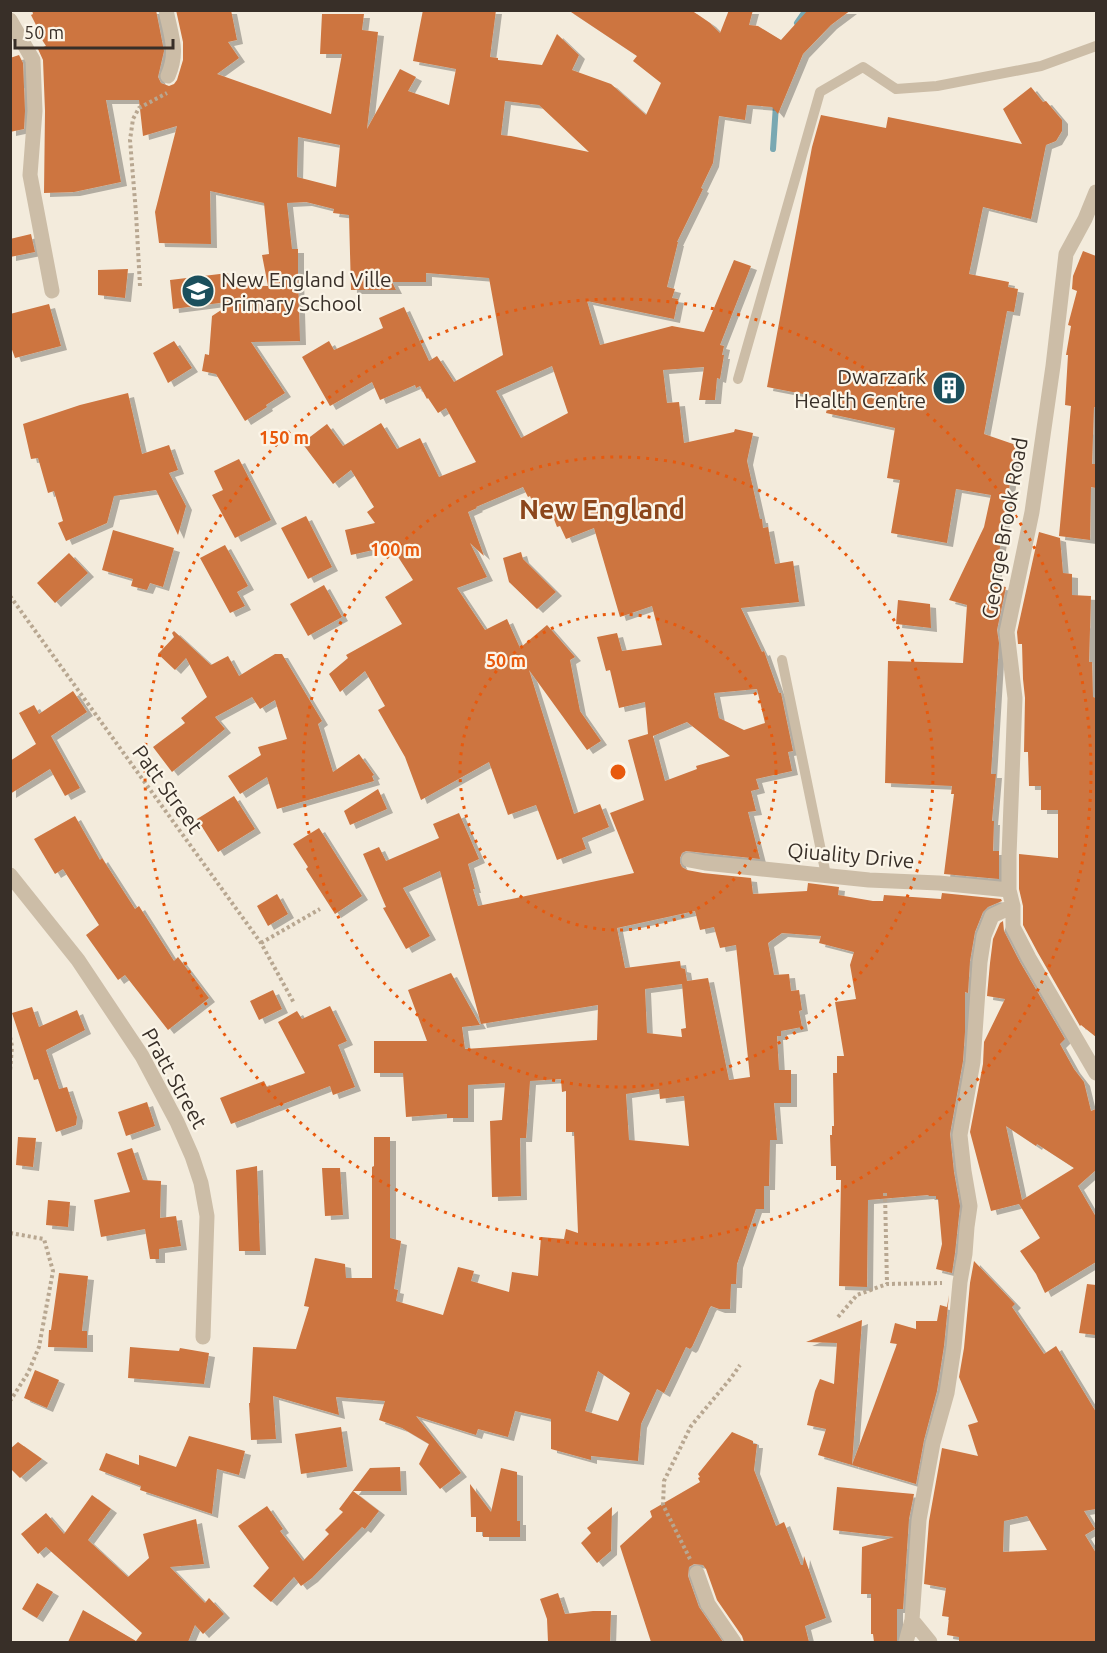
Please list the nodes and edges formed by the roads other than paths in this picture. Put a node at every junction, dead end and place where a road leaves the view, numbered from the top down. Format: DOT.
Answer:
graph roads {
  1 [pos="166,10"];
  2 [pos="10,21"];
  3 [pos="1096,46"];
  4 [pos="168,76"];
  5 [pos="1096,192"];
  6 [pos="52,291"];
  7 [pos="738,379"];
  8 [pos="782,660"];
  9 [pos="689,860"];
  10 [pos="10,875"];
  11 [pos="826,875"];
  12 [pos="1009,890"];
  13 [pos="1013,906"];
  14 [pos="1096,1073"];
  15 [pos="203,1337"];
  16 [pos="697,1574"];
  17 [pos="912,1620"];
  18 [pos="734,1642"];
  19 [pos="906,1642"];
  20 [pos="930,1642"];
  1 -- 4 [label="street"];
  2 -- 6 [label="street"];
  3 -- 7 [label="lane"];
  5 -- 12 [label="street, George Brook Road"];
  8 -- 11 [label="lane"];
  9 -- 11 [label="street, Qiuality Drive"];
  10 -- 15 [label="street, Pratt Street"];
  11 -- 12 [label="street, Qiuality Drive"];
  12 -- 13 [label="street, George Brook Road"];
  13 -- 14 [label="street, George Brook Road"];
  13 -- 17 [label="street"];
  16 -- 18 [label="street"];
  17 -- 19 [label="street"];
  17 -- 20 [label="street"];
}
